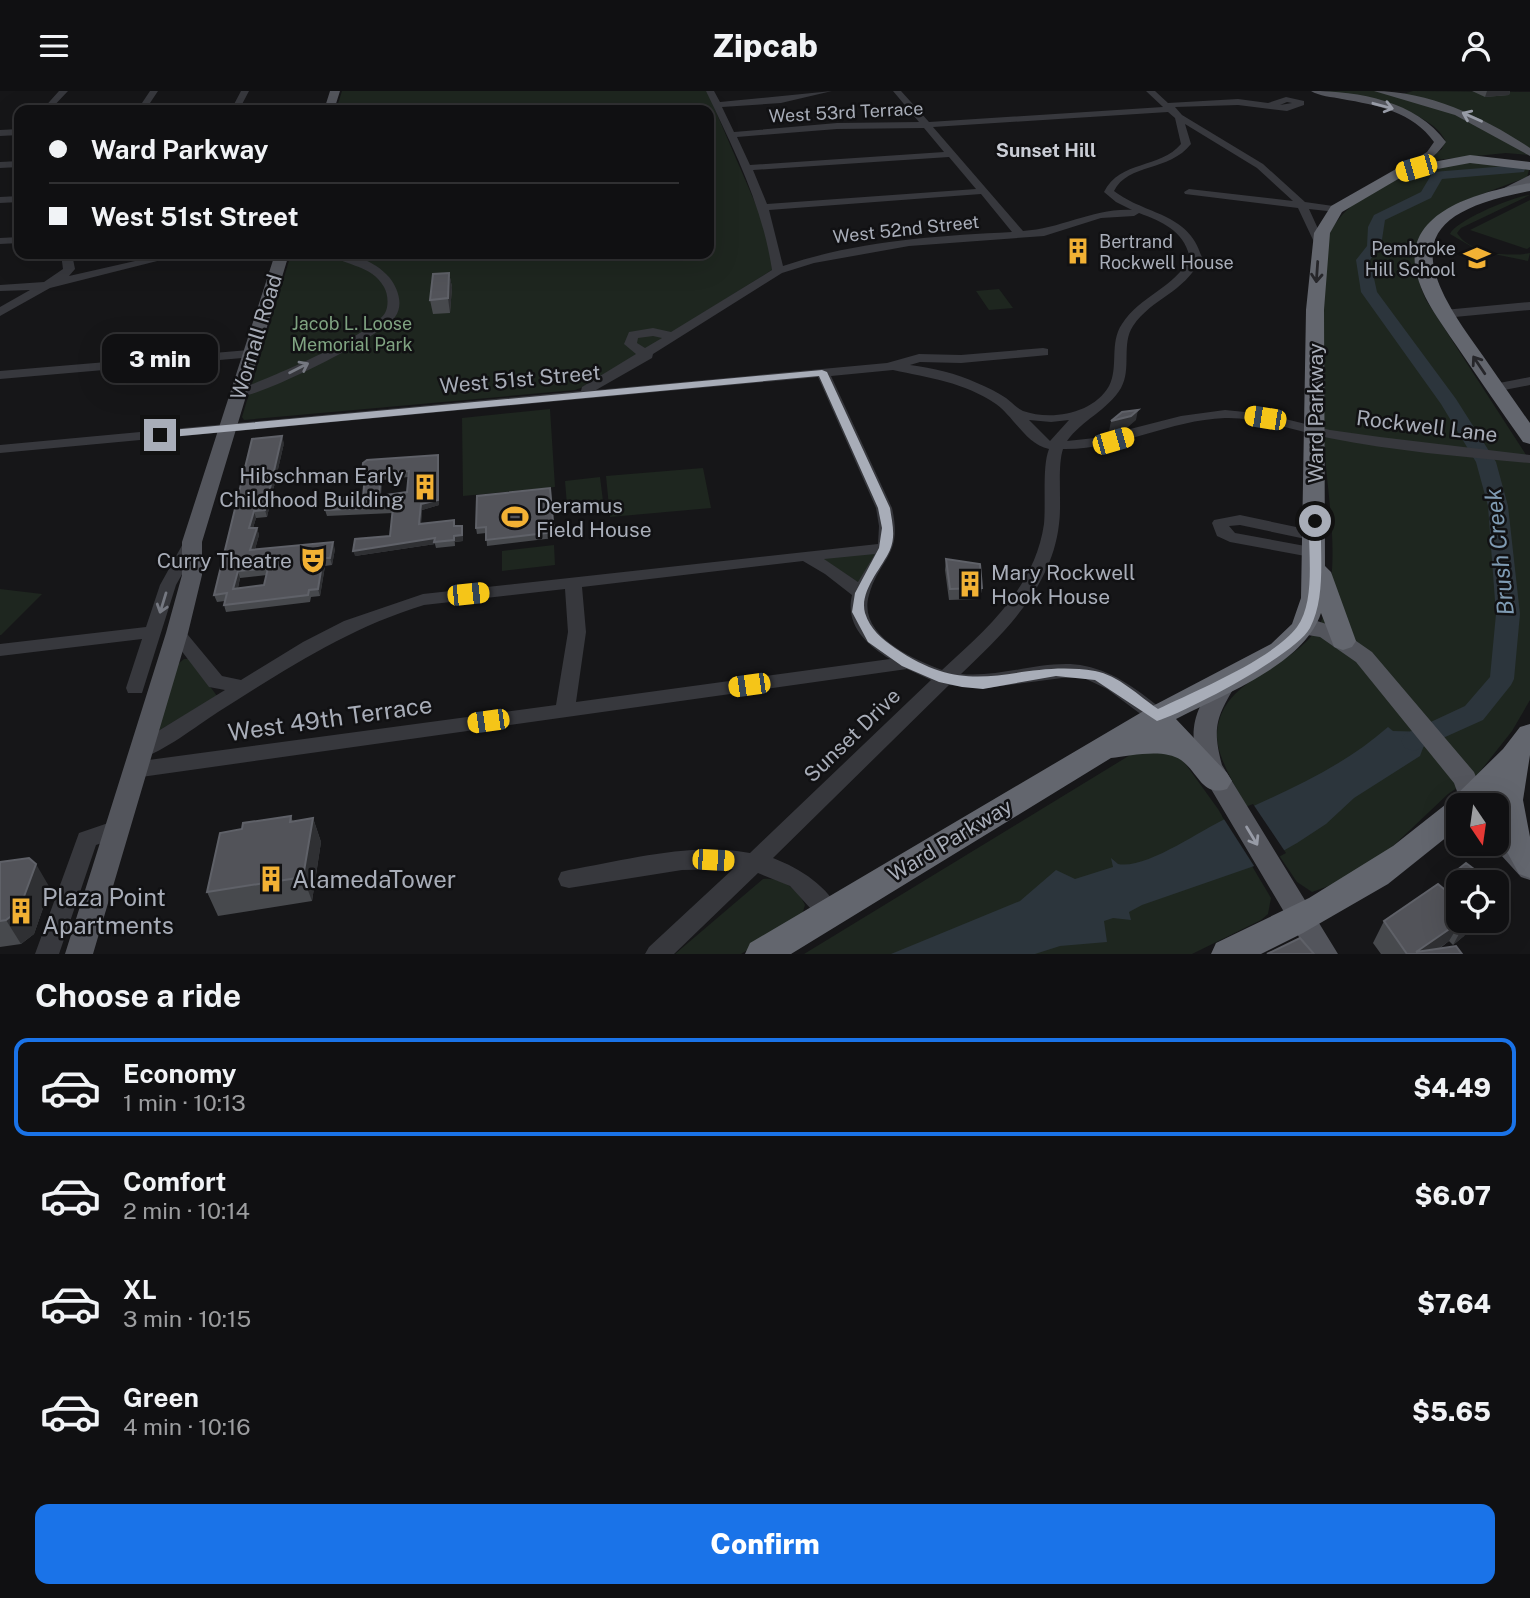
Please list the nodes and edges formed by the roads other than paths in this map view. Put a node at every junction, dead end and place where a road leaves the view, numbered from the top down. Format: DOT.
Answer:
graph roads {
  1 [pos="64,91"];
  2 [pos="710,91"];
  3 [pos="828,91"];
  4 [pos="897,91"];
  5 [pos="1150,91"];
  6 [pos="1316,91"];
  7 [pos="1379,91"];
  8 [pos="51,105"];
  9 [pos="717,105"];
  10 [pos="1270,105"];
  11 [pos="1173,110"];
  12 [pos="926,125"];
  13 [pos="731,135"];
  14 [pos="1186,137"];
  15 [pos="1214,137"];
  16 [pos="951,154"];
  17 [pos="1530,155"];
  18 [pos="1450,161"];
  19 [pos="1530,166"];
  20 [pos="746,168"];
  21 [pos="1401,173"];
  22 [pos="1530,179"];
  23 [pos="1530,187"];
  24 [pos="984,191"];
  25 [pos="1109,192"];
  26 [pos="1189,192"];
  27 [pos="1502,192"];
  28 [pos="764,207"];
  29 [pos="1302,207"];
  30 [pos="1336,209"];
  31 [pos="1148,214"];
  32 [pos="1087,217"];
  33 [pos="1021,235"];
  34 [pos="1319,242"];
  35 [pos="66,259"];
  36 [pos="69,259"];
  37 [pos="157,259"];
  38 [pos="280,259"];
  39 [pos="352,259"];
  40 [pos="118,268"];
  41 [pos="778,271"];
  42 [pos="47,285"];
  43 [pos="0,288"];
  44 [pos="1530,306"];
  45 [pos="0,313"];
  46 [pos="1444,314"];
  47 [pos="674,337"];
  48 [pos="1042,352"];
  49 [pos="249,354"];
  50 [pos="647,355"];
  51 [pos="888,367"];
  52 [pos="822,372"];
  53 [pos="0,375"];
  54 [pos="610,377"];
  55 [pos="1530,381"];
  56 [pos="1494,387"];
  57 [pos="622,391"];
  58 [pos="236,395"];
  59 [pos="575,395"];
  60 [pos="1017,414"];
  61 [pos="1083,415"];
  62 [pos="229,428"];
  63 [pos="1316,431"];
  64 [pos="1530,438"];
  65 [pos="1056,446"];
  66 [pos="0,449"];
  67 [pos="1530,459"];
  68 [pos="885,548"];
  69 [pos="1315,551"];
  70 [pos="806,556"];
  71 [pos="573,582"];
  72 [pos="861,593"];
  73 [pos="1303,628"];
  74 [pos="165,632"];
  75 [pos="1343,641"];
  76 [pos="0,650"];
  77 [pos="907,663"];
  78 [pos="944,678"];
  79 [pos="1227,681"];
  80 [pos="244,687"];
  81 [pos="135,688"];
  82 [pos="565,711"];
  83 [pos="1157,716"];
  84 [pos="1525,741"];
  85 [pos="1104,748"];
  86 [pos="1187,750"];
  87 [pos="136,761"];
  88 [pos="1225,793"];
  89 [pos="1459,793"];
  90 [pos="1478,793"];
  91 [pos="1446,822"];
  92 [pos="117,829"];
  93 [pos="1509,846"];
  94 [pos="754,863"];
  95 [pos="1530,867"];
  96 [pos="569,879"];
  97 [pos="830,914"];
  98 [pos="1302,918"];
  99 [pos="1232,952"];
  100 [pos="47,954"];
  101 [pos="79,954"];
  102 [pos="657,954"];
  103 [pos="762,954"];
  104 [pos="1298,954"];
  105 [pos="1324,954"];
  1 -- 8 [label="street"];
  2 -- 9 [label="street"];
  3 -- 9 [label="street"];
  4 -- 12 [label="street"];
  5 -- 11 [label="street"];
  6 -- 21 [label="main road, one-way"];
  17 -- 7 [label="main road, one-way"];
  9 -- 13 [label="street"];
  10 -- 11 [label="street, West 53rd Terrace"];
  11 -- 12 [label="street, West 53rd Terrace"];
  11 -- 14 [label="street"];
  11 -- 15 [label="street"];
  12 -- 13 [label="street, West 53rd Terrace"];
  12 -- 16 [label="street"];
  13 -- 20 [label="street"];
  14 -- 15 [label="street"];
  14 -- 25 [label="street"];
  15 -- 29 [label="street"];
  16 -- 20 [label="street"];
  16 -- 24 [label="street"];
  17 -- 18 [label="highway"];
  18 -- 19 [label="highway"];
  18 -- 21 [label="highway"];
  20 -- 28 [label="street"];
  21 -- 30 [label="highway"];
  22 -- 27 [label="main road"];
  23 -- 27 [label="highway"];
  24 -- 28 [label="street"];
  24 -- 33 [label="street"];
  25 -- 31 [label="street"];
  25 -- 32 [label="street"];
  26 -- 29 [label="street"];
  27 -- 46 [label="highway"];
  28 -- 41 [label="street"];
  29 -- 30 [label="street"];
  29 -- 34 [label="street"];
  30 -- 34 [label="highway, Ward Parkway"];
  31 -- 32 [label="street, West 52nd Street"];
  31 -- 61 [label="street"];
  32 -- 33 [label="street, West 52nd Street"];
  33 -- 41 [label="street, West 52nd Street"];
  34 -- 63 [label="highway, Ward Parkway, one-way"];
  35 -- 42 [label="street"];
  36 -- 40 [label="street"];
  37 -- 40 [label="street"];
  38 -- 49 [label="main road, Wornall Road"];
  58 -- 39 [label="street, one-way"];
  40 -- 42 [label="street"];
  41 -- 47 [label="street, West 52nd Street"];
  42 -- 43 [label="street"];
  42 -- 45 [label="street"];
  44 -- 46 [label="street"];
  56 -- 46 [label="highway, one-way"];
  47 -- 50 [label="street, West 52nd Street"];
  47 -- 50 [label="street"];
  48 -- 51 [label="street, West 51st Street"];
  49 -- 53 [label="street"];
  49 -- 58 [label="main road, Wornall Road"];
  50 -- 54 [label="street, West 52nd Street"];
  51 -- 52 [label="street, West 51st Street"];
  51 -- 60 [label="street"];
  52 -- 57 [label="street, West 51st Street"];
  52 -- 68 [label="street"];
  54 -- 57 [label="street"];
  54 -- 59 [label="street, West 52nd Street"];
  55 -- 56 [label="street"];
  56 -- 64 [label="highway"];
  57 -- 59 [label="street, West 51st Street"];
  58 -- 62 [label="main road, Wornall Road"];
  59 -- 62 [label="street, West 51st Street"];
  60 -- 61 [label="street"];
  60 -- 65 [label="street"];
  61 -- 65 [label="street"];
  62 -- 66 [label="street, West 51st Street"];
  62 -- 74 [label="main road, Wornall Road"];
  63 -- 65 [label="street, Rockwell Lane"];
  63 -- 67 [label="street, Rockwell Lane"];
  63 -- 69 [label="highway, Ward Parkway"];
  65 -- 78 [label="street, Sunset Drive"];
  68 -- 70 [label="street"];
  68 -- 72 [label="street"];
  69 -- 69 [label="street"];
  69 -- 73 [label="highway, Ward Parkway"];
  69 -- 75 [label="highway"];
  70 -- 71 [label="street"];
  70 -- 72 [label="street"];
  71 -- 80 [label="street"];
  71 -- 82 [label="street"];
  72 -- 77 [label="street"];
  73 -- 75 [label="main road"];
  73 -- 79 [label="highway, Ward Parkway"];
  74 -- 76 [label="street"];
  74 -- 80 [label="street"];
  74 -- 81 [label="street, Wornall Road"];
  74 -- 87 [label="main road, Wornall Road"];
  75 -- 89 [label="main road"];
  77 -- 78 [label="street"];
  77 -- 82 [label="street, West 49th Terrace"];
  78 -- 83 [label="street"];
  78 -- 94 [label="street, Sunset Drive"];
  79 -- 83 [label="highway, Ward Parkway"];
  79 -- 88 [label="main road"];
  80 -- 87 [label="street"];
  82 -- 87 [label="street, West 49th Terrace"];
  83 -- 85 [label="highway, Ward Parkway"];
  83 -- 86 [label="highway"];
  84 -- 90 [label="highway"];
  84 -- 95 [label="highway"];
  85 -- 86 [label="highway"];
  85 -- 97 [label="highway, Ward Parkway"];
  86 -- 88 [label="highway"];
  87 -- 92 [label="main road, Wornall Road"];
  88 -- 98 [label="main road, one-way"];
  91 -- 98 [label="highway"];
  92 -- 100 [label="street"];
  92 -- 101 [label="main road, Wornall Road"];
  93 -- 95 [label="main road"];
  94 -- 96 [label="street"];
  94 -- 97 [label="street"];
  94 -- 102 [label="street, Sunset Drive"];
  97 -- 103 [label="highway, Ward Parkway"];
  98 -- 99 [label="highway"];
  98 -- 105 [label="main road"];
  99 -- 104 [label="highway"];
}
